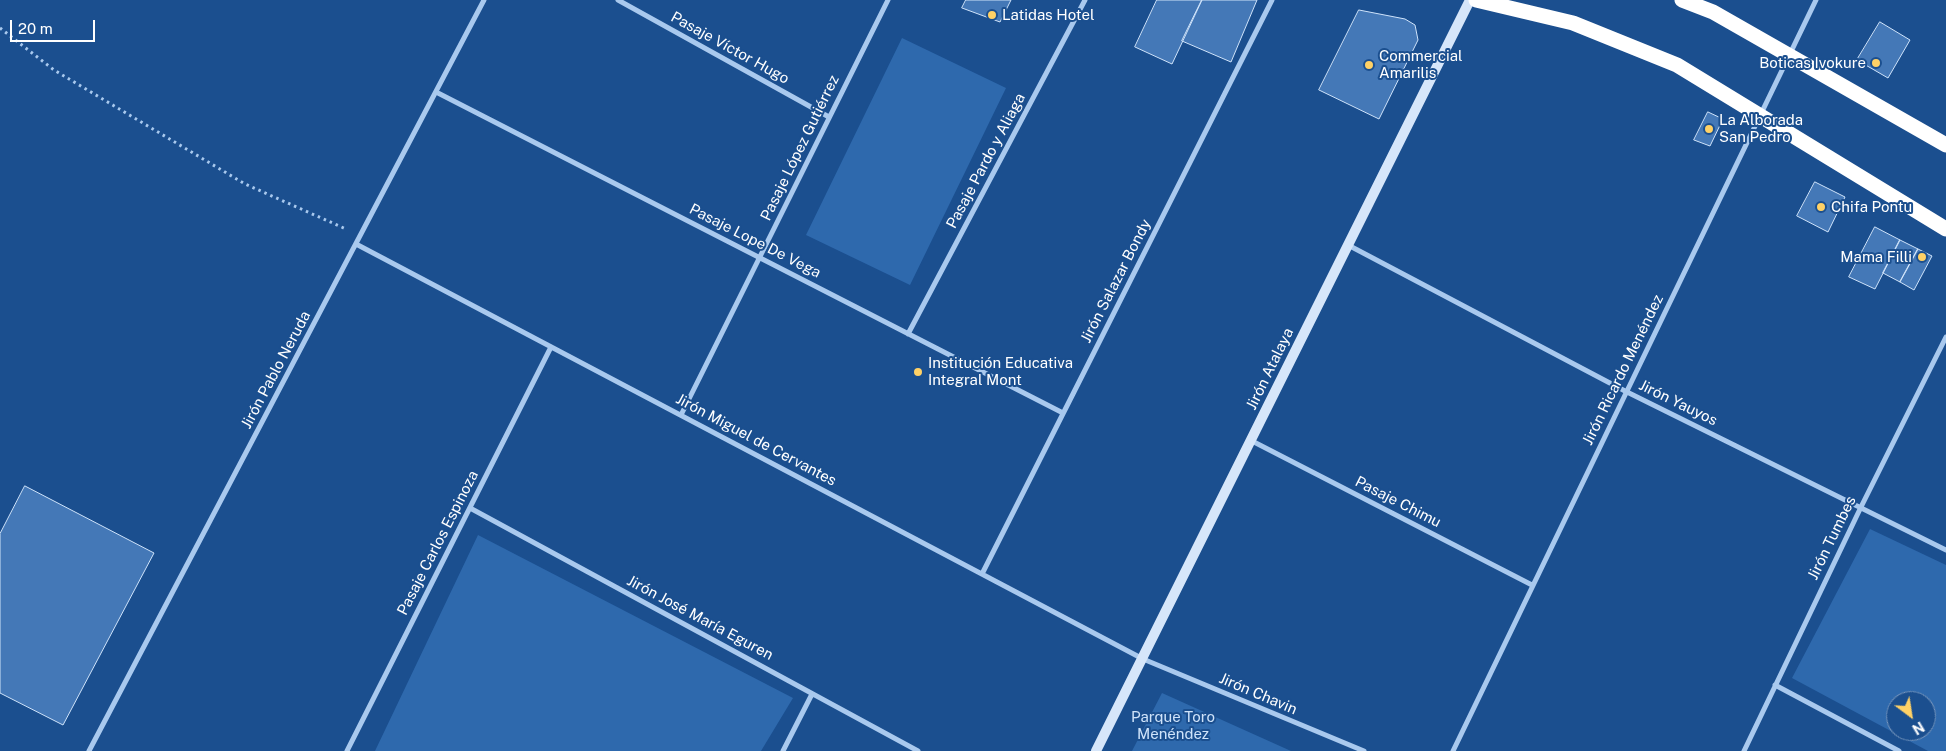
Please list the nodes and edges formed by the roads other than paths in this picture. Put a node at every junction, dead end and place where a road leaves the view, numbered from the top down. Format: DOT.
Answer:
graph roads {
  1 [pos="484,0"];
  2 [pos="618,0"];
  3 [pos="888,0"];
  4 [pos="1085,0"];
  5 [pos="1272,0"];
  6 [pos="1470,0"];
  7 [pos="1476,0"];
  8 [pos="1682,0"];
  9 [pos="1816,0"];
  10 [pos="1788,54"];
  11 [pos="436,92"];
  12 [pos="1762,115"];
  13 [pos="829,117"];
  14 [pos="1946,145"];
  15 [pos="1946,230"];
  16 [pos="356,244"];
  17 [pos="1348,246"];
  18 [pos="760,258"];
  19 [pos="908,334"];
  20 [pos="1946,337"];
  21 [pos="552,347"];
  22 [pos="1625,391"];
  23 [pos="1063,413"];
  24 [pos="681,415"];
  25 [pos="1252,441"];
  26 [pos="1861,507"];
  27 [pos="470,508"];
  28 [pos="1946,550"];
  29 [pos="982,574"];
  30 [pos="1532,585"];
  31 [pos="1143,659"];
  32 [pos="1776,685"];
  33 [pos="812,694"];
  34 [pos="91,750"];
  35 [pos="347,751"];
  36 [pos="783,751"];
  37 [pos="918,751"];
  38 [pos="1096,751"];
  39 [pos="1364,751"];
  40 [pos="1453,751"];
  41 [pos="1744,751"];
  42 [pos="1898,751"];
  1 -- 11 [label="street, Jirón Pablo Neruda"];
  2 -- 13 [label="street, Pasaje Víctor Hugo"];
  3 -- 13 [label="street, Pasaje López Gutiérrez"];
  4 -- 19 [label="street, Pasaje Pardo y Aliaga"];
  5 -- 23 [label="street, Jirón Salazar Bondy"];
  6 -- 17 [label="street, Jirón Atalaya"];
  7 -- 12 [label="highway"];
  8 -- 10 [label="highway"];
  9 -- 10 [label="street, Jirón Ricardo Menéndez"];
  10 -- 12 [label="street, Jirón Ricardo Menéndez"];
  10 -- 14 [label="highway"];
  11 -- 16 [label="street, Jirón Pablo Neruda"];
  11 -- 18 [label="street, Pasaje Lope De Vega"];
  12 -- 15 [label="highway"];
  12 -- 22 [label="street, Jirón Ricardo Menéndez"];
  13 -- 18 [label="street, Pasaje López Gutiérrez"];
  16 -- 21 [label="street, Jirón Miguel de Cervantes"];
  16 -- 34 [label="street, Jirón Pablo Neruda"];
  17 -- 22 [label="street, Jirón Yauyos"];
  17 -- 25 [label="street, Jirón Atalaya"];
  18 -- 19 [label="street, Pasaje Lope De Vega"];
  18 -- 24 [label="street, Pasaje López Gutiérrez"];
  19 -- 23 [label="street, Pasaje Lope De Vega"];
  20 -- 26 [label="street, Jirón Tumbes"];
  21 -- 24 [label="street, Jirón Miguel de Cervantes"];
  21 -- 27 [label="street, Pasaje Carlos Espinoza"];
  22 -- 26 [label="street, Jirón Yauyos"];
  22 -- 30 [label="street, Jirón Ricardo Menéndez"];
  23 -- 29 [label="street, Jirón Salazar Bondy"];
  24 -- 29 [label="street, Jirón Miguel de Cervantes"];
  25 -- 30 [label="street, Pasaje Chimu"];
  25 -- 31 [label="street, Jirón Atalaya"];
  26 -- 28 [label="street, Jirón Yauyos"];
  26 -- 32 [label="street, Jirón Tumbes"];
  27 -- 33 [label="street, Jirón José María Eguren"];
  27 -- 35 [label="street, Pasaje Carlos Espinoza"];
  29 -- 31 [label="street, Jirón Miguel de Cervantes"];
  30 -- 40 [label="street, Jirón Ricardo Menéndez"];
  31 -- 38 [label="street, Jirón Atalaya"];
  31 -- 39 [label="street, Jirón Chavin"];
  32 -- 41 [label="street, Jirón Tumbes"];
  32 -- 42 [label="street"];
  33 -- 36 [label="street"];
  33 -- 37 [label="street, Jirón José María Eguren"];
}
